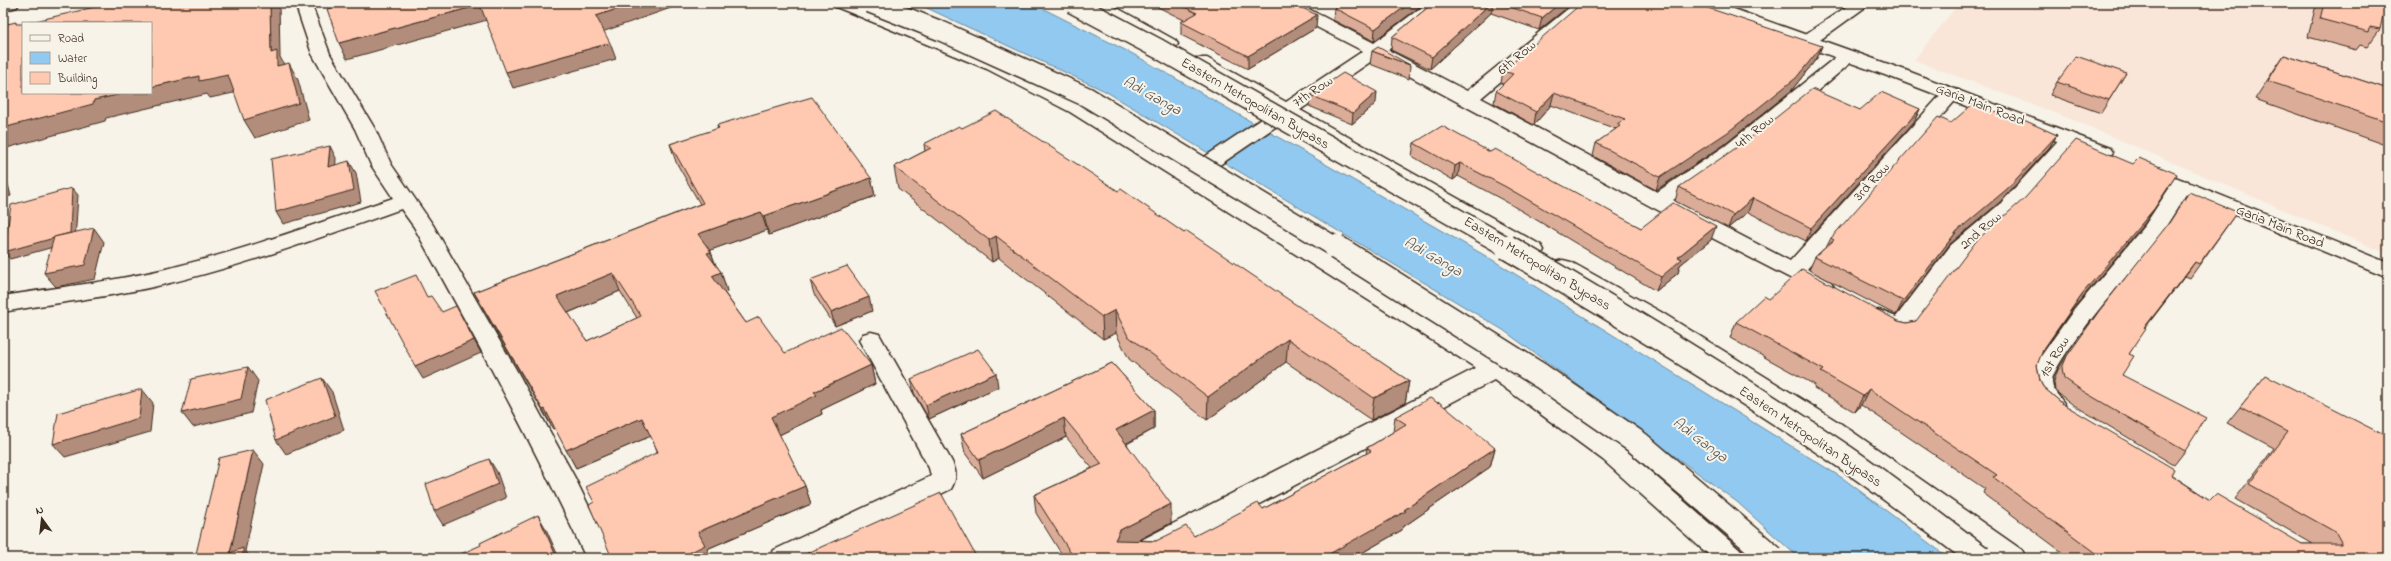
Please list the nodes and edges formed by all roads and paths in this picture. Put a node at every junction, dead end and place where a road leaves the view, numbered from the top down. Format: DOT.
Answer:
graph roads {
  1 [pos="11,3"];
  2 [pos="303,3"];
  3 [pos="842,3"];
  4 [pos="870,3"];
  5 [pos="1072,3"];
  6 [pos="1095,3"];
  7 [pos="1284,3"];
  8 [pos="1438,3"];
  9 [pos="1585,3"];
  10 [pos="1701,3"];
  11 [pos="1863,3"];
  12 [pos="3,6"];
  13 [pos="1808,40"];
  14 [pos="1376,50"];
  15 [pos="1848,56"];
  16 [pos="1952,94"];
  17 [pos="1469,99"];
  18 [pos="1286,110"];
  19 [pos="2070,139"];
  20 [pos="1187,178"];
  21 [pos="2181,186"];
  22 [pos="404,201"];
  23 [pos="1657,201"];
  24 [pos="1793,271"];
  25 [pos="2388,271"];
  26 [pos="1839,296"];
  27 [pos="3,304"];
  28 [pos="1859,307"];
  29 [pos="871,340"];
  30 [pos="1495,369"];
  31 [pos="2074,420"];
  32 [pos="600,558"];
  33 [pos="784,558"];
  34 [pos="1132,558"];
  35 [pos="1730,558"];
  36 [pos="1773,558"];
  37 [pos="1981,558"];
  38 [pos="2012,558"];
  1 -- 12 [label="street"];
  2 -- 22 [label="street"];
  3 -- 20 [label="street"];
  4 -- 36 [label="street, bridge"];
  5 -- 37 [label="street, Eastern Metropolitan Bypass, bridge"];
  6 -- 18 [label="street"];
  7 -- 14 [label="street"];
  8 -- 14 [label="street, 7th Row"];
  9 -- 17 [label="street, 6th Row"];
  10 -- 13 [label="street, Garia Main Road"];
  11 -- 13 [label="street"];
  13 -- 15 [label="street, Garia Main Road"];
  14 -- 17 [label="street"];
  14 -- 18 [label="street, 7th Row"];
  15 -- 16 [label="street, Garia Main Road"];
  15 -- 23 [label="street, 4th Row"];
  16 -- 19 [label="street, Garia Main Road"];
  16 -- 24 [label="street, 3rd Row"];
  17 -- 23 [label="street"];
  18 -- 20 [label="street, 7th Row"];
  18 -- 38 [label="street"];
  19 -- 21 [label="street, Garia Main Road"];
  19 -- 28 [label="street, 2nd Row"];
  20 -- 30 [label="street"];
  21 -- 25 [label="street, Garia Main Road"];
  21 -- 31 [label="street, 1st Row"];
  22 -- 27 [label="street"];
  22 -- 32 [label="street"];
  23 -- 24 [label="street"];
  24 -- 26 [label="street"];
  29 -- 33 [label="street"];
  30 -- 34 [label="street"];
  30 -- 35 [label="street"];
}
